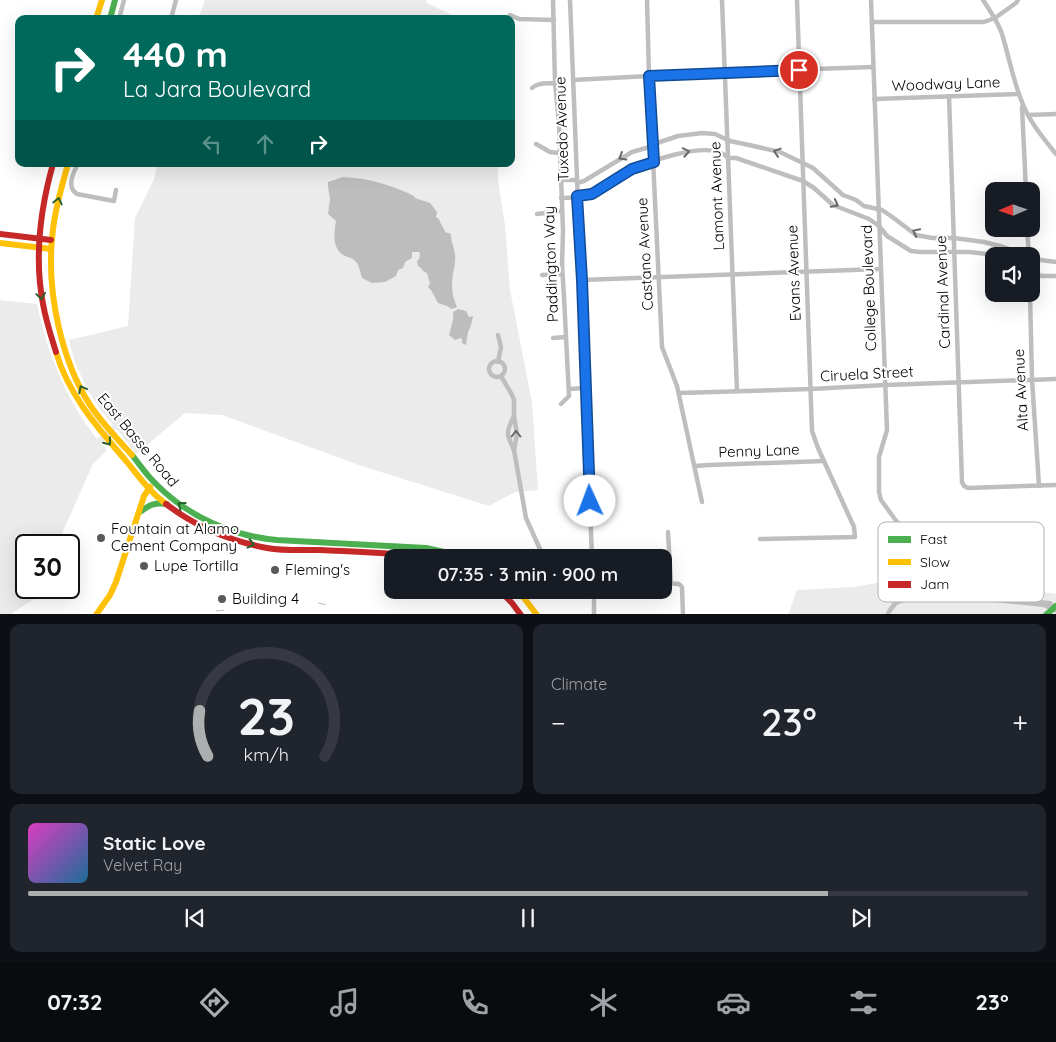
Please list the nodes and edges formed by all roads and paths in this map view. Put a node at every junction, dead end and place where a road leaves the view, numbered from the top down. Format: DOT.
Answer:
graph roads {
  1 [pos="102,0"];
  2 [pos="115,0"];
  3 [pos="124,0"];
  4 [pos="176,0"];
  5 [pos="553,0"];
  6 [pos="570,0"];
  7 [pos="647,0"];
  8 [pos="722,0"];
  9 [pos="796,0"];
  10 [pos="871,0"];
  11 [pos="983,0"];
  12 [pos="1018,0"];
  13 [pos="97,15"];
  14 [pos="111,15"];
  15 [pos="120,15"];
  16 [pos="172,15"];
  17 [pos="515,18"];
  18 [pos="994,18"];
  19 [pos="554,20"];
  20 [pos="872,22"];
  21 [pos="873,67"];
  22 [pos="799,70"];
  23 [pos="725,72"];
  24 [pos="649,76"];
  25 [pos="573,80"];
  26 [pos="555,83"];
  27 [pos="532,88"];
  28 [pos="1018,94"];
  29 [pos="949,96"];
  30 [pos="874,99"];
  31 [pos="1022,103"];
  32 [pos="1056,114"];
  33 [pos="1028,115"];
  34 [pos="728,140"];
  35 [pos="536,144"];
  36 [pos="653,146"];
  37 [pos="559,153"];
  38 [pos="1056,154"];
  39 [pos="728,158"];
  40 [pos="654,162"];
  41 [pos="802,163"];
  42 [pos="52,167"];
  43 [pos="67,167"];
  44 [pos="77,167"];
  45 [pos="560,180"];
  46 [pos="803,181"];
  47 [pos="577,182"];
  48 [pos="1026,182"];
  49 [pos="116,190"];
  50 [pos="577,196"];
  51 [pos="561,198"];
  52 [pos="878,209"];
  53 [pos="562,211"];
  54 [pos="537,214"];
  55 [pos="879,226"];
  56 [pos="0,234"];
  57 [pos="39,238"];
  58 [pos="954,238"];
  59 [pos="51,240"];
  60 [pos="0,243"];
  61 [pos="1003,247"];
  62 [pos="38,248"];
  63 [pos="50,249"];
  64 [pos="954,252"];
  65 [pos="985,254"];
  66 [pos="1040,260"];
  67 [pos="1056,262"];
  68 [pos="880,268"];
  69 [pos="807,272"];
  70 [pos="562,274"];
  71 [pos="732,274"];
  72 [pos="542,275"];
  73 [pos="1040,275"];
  74 [pos="1056,276"];
  75 [pos="658,277"];
  76 [pos="582,280"];
  77 [pos="1030,302"];
  78 [pos="498,335"];
  79 [pos="566,337"];
  80 [pos="553,338"];
  81 [pos="498,362"];
  82 [pos="501,376"];
  83 [pos="1056,379"];
  84 [pos="1032,380"];
  85 [pos="959,382"];
  86 [pos="885,385"];
  87 [pos="586,388"];
  88 [pos="569,389"];
  89 [pos="811,389"];
  90 [pos="737,391"];
  91 [pos="679,393"];
  92 [pos="561,404"];
  93 [pos="514,416"];
  94 [pos="514,450"];
  95 [pos="824,461"];
  96 [pos="695,466"];
  97 [pos="154,482"];
  98 [pos="1056,485"];
  99 [pos="1039,486"];
  100 [pos="149,488"];
  101 [pos="702,502"];
  102 [pos="167,504"];
  103 [pos="139,513"];
  104 [pos="897,522"];
  105 [pos="668,532"];
  106 [pos="760,540"];
  107 [pos="406,547"];
  108 [pos="425,549"];
  109 [pos="540,549"];
  110 [pos="592,549"];
  111 [pos="669,549"];
  112 [pos="384,553"];
  113 [pos="672,583"];
  114 [pos="509,599"];
  115 [pos="525,599"];
  116 [pos="594,599"];
  117 [pos="1056,606"];
  118 [pos="1048,613"];
  119 [pos="96,614"];
  120 [pos="521,614"];
  121 [pos="537,614"];
  122 [pos="594,614"];
  123 [pos="682,614"];
  1 -- 13 [label="main road"];
  2 -- 14 [label="main road"];
  3 -- 15 [label="street"];
  4 -- 16 [label="street"];
  5 -- 19 [label="street, Paddington Way"];
  6 -- 25 [label="street, Tuxedo Avenue"];
  7 -- 24 [label="street, Castano Avenue"];
  8 -- 23 [label="street, Lamont Avenue"];
  9 -- 22 [label="street, Evans Avenue"];
  10 -- 20 [label="street, College Boulevard"];
  11 -- 18 [label="street"];
  12 -- 18 [label="street"];
  17 -- 19 [label="street"];
  18 -- 20 [label="street"];
  18 -- 28 [label="street"];
  19 -- 26 [label="street, Paddington Way"];
  20 -- 21 [label="street, College Boulevard"];
  21 -- 22 [label="street, Woodway Lane"];
  21 -- 30 [label="street, College Boulevard"];
  22 -- 23 [label="street, Woodway Lane"];
  22 -- 41 [label="street, Evans Avenue"];
  23 -- 24 [label="street, Woodway Lane"];
  23 -- 34 [label="street, Lamont Avenue"];
  24 -- 25 [label="street, Woodway Lane"];
  24 -- 36 [label="street, Castano Avenue"];
  25 -- 47 [label="street, Tuxedo Avenue"];
  26 -- 27 [label="street"];
  26 -- 37 [label="street, Paddington Way"];
  28 -- 29 [label="street, Woodway Lane"];
  28 -- 31 [label="street"];
  29 -- 30 [label="street, Woodway Lane"];
  29 -- 58 [label="street, Cardinal Avenue"];
  30 -- 52 [label="street, College Boulevard"];
  31 -- 33 [label="street"];
  31 -- 48 [label="street"];
  32 -- 33 [label="street"];
  33 -- 38 [label="street"];
  34 -- 36 [label="street"];
  34 -- 39 [label="street, Lamont Avenue"];
  41 -- 34 [label="street, one-way"];
  35 -- 37 [label="street"];
  36 -- 40 [label="street, Castano Avenue"];
  36 -- 47 [label="street, one-way"];
  37 -- 45 [label="street, Paddington Way"];
  40 -- 39 [label="street, one-way"];
  39 -- 46 [label="street"];
  39 -- 71 [label="street, Lamont Avenue"];
  40 -- 50 [label="street"];
  40 -- 75 [label="street, Castano Avenue"];
  41 -- 46 [label="street, Evans Avenue"];
  41 -- 52 [label="street"];
  42 -- 57 [label="main road, East Basse Road"];
  59 -- 43 [label="main road, East Basse Road, one-way"];
  44 -- 49 [label="street"];
  45 -- 47 [label="street"];
  45 -- 51 [label="street, Paddington Way"];
  46 -- 55 [label="street, one-way"];
  46 -- 69 [label="street, Evans Avenue"];
  47 -- 50 [label="street, Tuxedo Avenue"];
  50 -- 51 [label="street"];
  50 -- 76 [label="street, Tuxedo Avenue"];
  51 -- 53 [label="street, Paddington Way"];
  52 -- 55 [label="street, College Boulevard"];
  58 -- 52 [label="street, one-way"];
  53 -- 54 [label="street"];
  53 -- 70 [label="street, Paddington Way"];
  55 -- 64 [label="street"];
  55 -- 68 [label="street, College Boulevard"];
  56 -- 57 [label="main road"];
  57 -- 59 [label="main road"];
  57 -- 62 [label="main road, East Basse Road"];
  58 -- 61 [label="street"];
  58 -- 64 [label="street, Cardinal Avenue"];
  59 -- 63 [label="main road, East Basse Road"];
  60 -- 62 [label="main road"];
  62 -- 63 [label="main road"];
  62 -- 100 [label="main road, East Basse Road, one-way"];
  97 -- 63 [label="main road, East Basse Road, one-way"];
  64 -- 65 [label="street"];
  64 -- 85 [label="street, Cardinal Avenue"];
  66 -- 67 [label="street"];
  68 -- 69 [label="street"];
  68 -- 86 [label="street, College Boulevard"];
  69 -- 71 [label="street"];
  69 -- 89 [label="street, Evans Avenue"];
  70 -- 72 [label="street"];
  70 -- 79 [label="street, Paddington Way"];
  71 -- 75 [label="street"];
  71 -- 90 [label="street, Lamont Avenue"];
  73 -- 74 [label="street"];
  75 -- 76 [label="street"];
  75 -- 91 [label="street, Castano Avenue"];
  76 -- 87 [label="street, Tuxedo Avenue"];
  77 -- 84 [label="street, Alta Avenue"];
  78 -- 81 [label="street"];
  79 -- 80 [label="street"];
  79 -- 88 [label="street, Paddington Way"];
  81 -- 82 [label="street"];
  81 -- 82 [label="street"];
  82 -- 93 [label="street"];
  83 -- 84 [label="street, Ciruela Street"];
  84 -- 85 [label="street, Ciruela Street"];
  84 -- 99 [label="street, Alta Avenue"];
  85 -- 86 [label="street, Ciruela Street"];
  85 -- 99 [label="street, Cardinal Avenue"];
  86 -- 89 [label="street, Ciruela Street"];
  86 -- 104 [label="street, College Boulevard"];
  87 -- 88 [label="street"];
  87 -- 110 [label="street, Tuxedo Avenue"];
  88 -- 92 [label="street"];
  89 -- 90 [label="street, Ciruela Street"];
  89 -- 95 [label="street, Evans Avenue"];
  90 -- 91 [label="street, Ciruela Street"];
  91 -- 96 [label="street, Castano Avenue"];
  94 -- 93 [label="street, one-way"];
  93 -- 94 [label="street"];
  94 -- 109 [label="street"];
  95 -- 96 [label="street, Penny Lane"];
  95 -- 106 [label="street, Evans Avenue"];
  96 -- 101 [label="street, Castano Avenue"];
  97 -- 100 [label="main road"];
  107 -- 97 [label="main road, East Basse Road, one-way"];
  98 -- 99 [label="street"];
  100 -- 102 [label="main road, East Basse Road"];
  100 -- 103 [label="main road"];
  102 -- 103 [label="main road"];
  102 -- 112 [label="main road, East Basse Road, one-way"];
  103 -- 119 [label="main road"];
  105 -- 111 [label="street"];
  107 -- 108 [label="main road, East Basse Road"];
  113 -- 123 [label="street"];
  114 -- 120 [label="main road"];
  115 -- 121 [label="main road"];
  116 -- 122 [label="street"];
  117 -- 118 [label="main road"];
}
